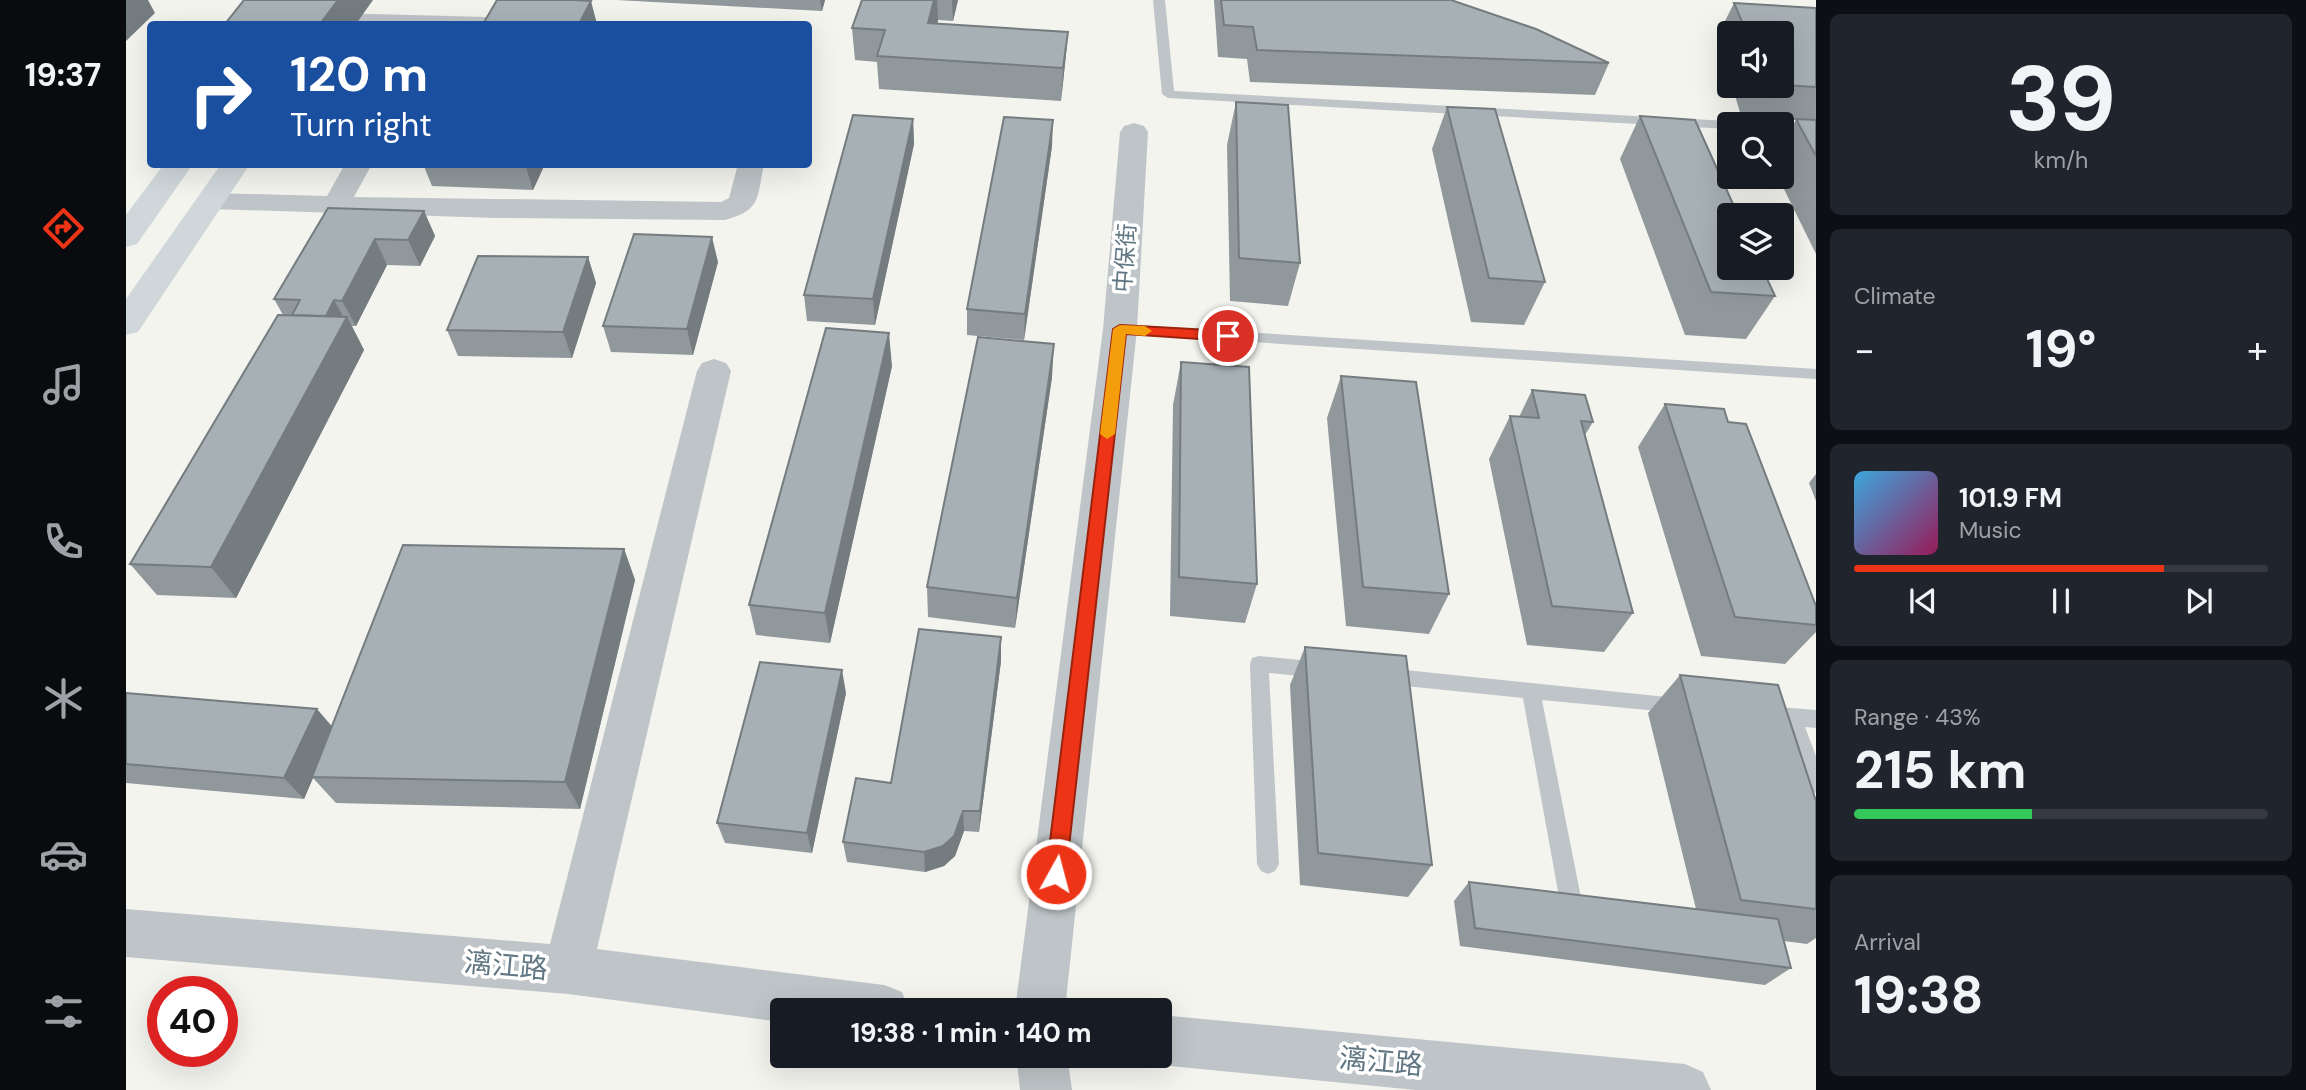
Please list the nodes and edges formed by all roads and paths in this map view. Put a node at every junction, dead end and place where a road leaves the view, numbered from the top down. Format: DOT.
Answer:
graph roads {
  1 [pos="1159,0"];
  2 [pos="338,15"];
  3 [pos="407,21"];
  4 [pos="1717,124"];
  5 [pos="1794,129"];
  6 [pos="1816,130"];
  7 [pos="1134,132"];
  8 [pos="175,168"];
  9 [pos="233,168"];
  10 [pos="357,168"];
  11 [pos="750,168"];
  12 [pos="211,201"];
  13 [pos="335,205"];
  14 [pos="126,237"];
  15 [pos="126,324"];
  16 [pos="1120,329"];
  17 [pos="714,371"];
  18 [pos="1816,374"];
  19 [pos="1340,672"];
  20 [pos="1368,675"];
  21 [pos="1531,691"];
  22 [pos="1696,707"];
  23 [pos="1751,713"];
  24 [pos="1792,717"];
  25 [pos="1816,719"];
  26 [pos="1816,784"];
  27 [pos="1268,864"];
  28 [pos="1572,908"];
  29 [pos="126,933"];
  30 [pos="568,970"];
  31 [pos="789,998"];
  32 [pos="1041,998"];
  33 [pos="1172,1041"];
  34 [pos="1043,1068"];
  35 [pos="1046,1090"];
  36 [pos="1685,1090"];
  1 -- 4 [label="lane"];
  2 -- 3 [label="street"];
  5 -- 6 [label="lane"];
  7 -- 16 [label="street, 中保街"];
  8 -- 14 [label="main road"];
  9 -- 12 [label="main road"];
  10 -- 13 [label="street"];
  11 -- 13 [label="street"];
  12 -- 13 [label="street"];
  12 -- 15 [label="main road"];
  16 -- 18 [label="lane"];
  16 -- 32 [label="street, 中保街"];
  17 -- 30 [label="street"];
  19 -- 27 [label="lane"];
  20 -- 21 [label="lane"];
  21 -- 22 [label="lane"];
  21 -- 28 [label="lane"];
  23 -- 24 [label="lane"];
  24 -- 25 [label="lane"];
  24 -- 26 [label="lane"];
  29 -- 30 [label="street, 漓江路"];
  30 -- 31 [label="street, 漓江路"];
  33 -- 36 [label="street, 漓江路"];
  34 -- 35 [label="street"];
}
